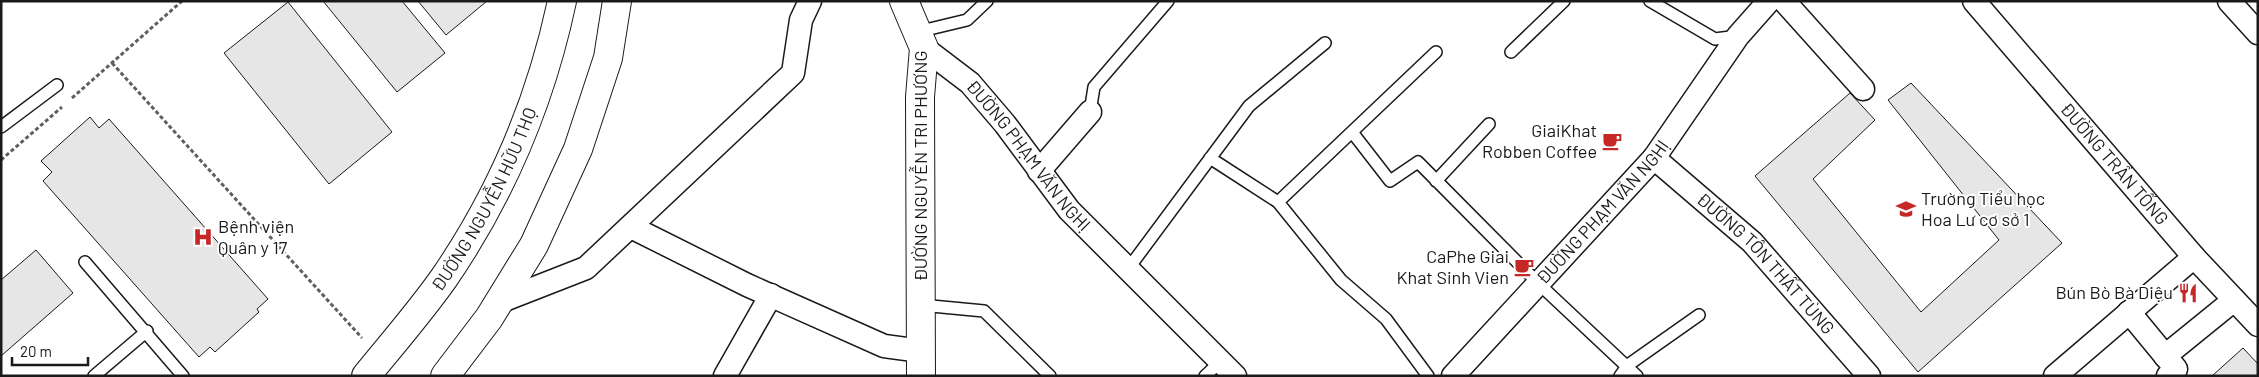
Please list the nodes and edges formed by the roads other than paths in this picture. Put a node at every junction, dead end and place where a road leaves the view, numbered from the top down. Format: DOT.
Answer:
graph roads {
  1 [pos="562,1"];
  2 [pos="617,1"];
  3 [pos="810,1"];
  4 [pos="904,1"];
  5 [pos="987,1"];
  6 [pos="1168,1"];
  7 [pos="1564,1"];
  8 [pos="1650,1"];
  9 [pos="1769,1"];
  10 [pos="1784,1"];
  11 [pos="1974,1"];
  12 [pos="2229,1"];
  13 [pos="2258,33"];
  14 [pos="1738,36"];
  15 [pos="920,40"];
  16 [pos="1325,43"];
  17 [pos="1436,52"];
  18 [pos="1511,52"];
  19 [pos="57,85"];
  20 [pos="1863,89"];
  21 [pos="1090,112"];
  22 [pos="1489,124"];
  23 [pos="1,127"];
  24 [pos="1352,132"];
  25 [pos="1210,158"];
  26 [pos="1654,158"];
  27 [pos="1040,171"];
  28 [pos="1436,181"];
  29 [pos="1278,202"];
  30 [pos="631,227"];
  31 [pos="2194,257"];
  32 [pos="85,262"];
  33 [pos="1128,269"];
  34 [pos="1539,284"];
  35 [pos="771,295"];
  36 [pos="2234,300"];
  37 [pos="499,302"];
  38 [pos="921,305"];
  39 [pos="2129,312"];
  40 [pos="1699,314"];
  41 [pos="2258,325"];
  42 [pos="147,331"];
  43 [pos="921,363"];
  44 [pos="1628,365"];
  45 [pos="2166,366"];
  46 [pos="373,367"];
  47 [pos="1220,371"];
  48 [pos="99,374"];
  49 [pos="183,376"];
  50 [pos="445,376"];
  51 [pos="724,376"];
  52 [pos="1050,376"];
  53 [pos="1428,376"];
  54 [pos="1453,376"];
  55 [pos="1620,376"];
  56 [pos="1637,376"];
  57 [pos="1868,376"];
  58 [pos="2055,376"];
  1 -- 46 [label="main road, ĐƯỜNG NGUYỄN HỮU THỌ"];
  2 -- 37 [label="main road"];
  3 -- 30 [label="street"];
  4 -- 15 [label="main road, ĐƯỜNG NGUYỄN TRI PHƯƠNG"];
  5 -- 15 [label="lane"];
  6 -- 21 [label="lane"];
  7 -- 18 [label="lane"];
  8 -- 14 [label="lane"];
  9 -- 14 [label="street, ĐƯỜNG PHẠM VĂN NGHỊ"];
  10 -- 20 [label="street"];
  11 -- 31 [label="street, ĐƯỜNG TRẦN TỐNG"];
  12 -- 13 [label="street"];
  14 -- 26 [label="street, ĐƯỜNG PHẠM VĂN NGHỊ"];
  15 -- 27 [label="street, ĐƯỜNG PHẠM VĂN NGHỊ"];
  15 -- 38 [label="main road, ĐƯỜNG NGUYỄN TRI PHƯƠNG"];
  16 -- 25 [label="lane"];
  17 -- 24 [label="lane"];
  19 -- 23 [label="lane"];
  21 -- 27 [label="street"];
  22 -- 28 [label="lane"];
  24 -- 28 [label="lane"];
  24 -- 29 [label="lane"];
  25 -- 29 [label="lane"];
  25 -- 33 [label="lane"];
  26 -- 34 [label="street, ĐƯỜNG PHẠM VĂN NGHỊ"];
  26 -- 57 [label="street, ĐƯỜNG TÔN THẤT TÙNG"];
  27 -- 33 [label="street, ĐƯỜNG PHẠM VĂN NGHỊ"];
  28 -- 34 [label="lane"];
  29 -- 53 [label="lane"];
  30 -- 35 [label="street"];
  30 -- 37 [label="street"];
  31 -- 36 [label="street, ĐƯỜNG TRẦN TỐNG"];
  31 -- 39 [label="street"];
  32 -- 42 [label="lane"];
  33 -- 47 [label="street, ĐƯỜNG PHẠM VĂN NGHỊ"];
  34 -- 44 [label="lane"];
  34 -- 54 [label="street, ĐƯỜNG PHẠM VĂN NGHỊ"];
  35 -- 43 [label="street"];
  35 -- 51 [label="street"];
  36 -- 41 [label="street, ĐƯỜNG TRẦN TỐNG"];
  36 -- 45 [label="street"];
  37 -- 50 [label="main road"];
  38 -- 43 [label="main road, ĐƯỜNG NGUYỄN TRI PHƯƠNG"];
  38 -- 52 [label="lane, ĐƯỜNG NGUYỄN TRI PHƯƠNG"];
  39 -- 45 [label="street"];
  39 -- 58 [label="street"];
  40 -- 44 [label="lane"];
  42 -- 48 [label="lane"];
  42 -- 49 [label="lane"];
  44 -- 55 [label="lane"];
  44 -- 56 [label="lane"];
}
